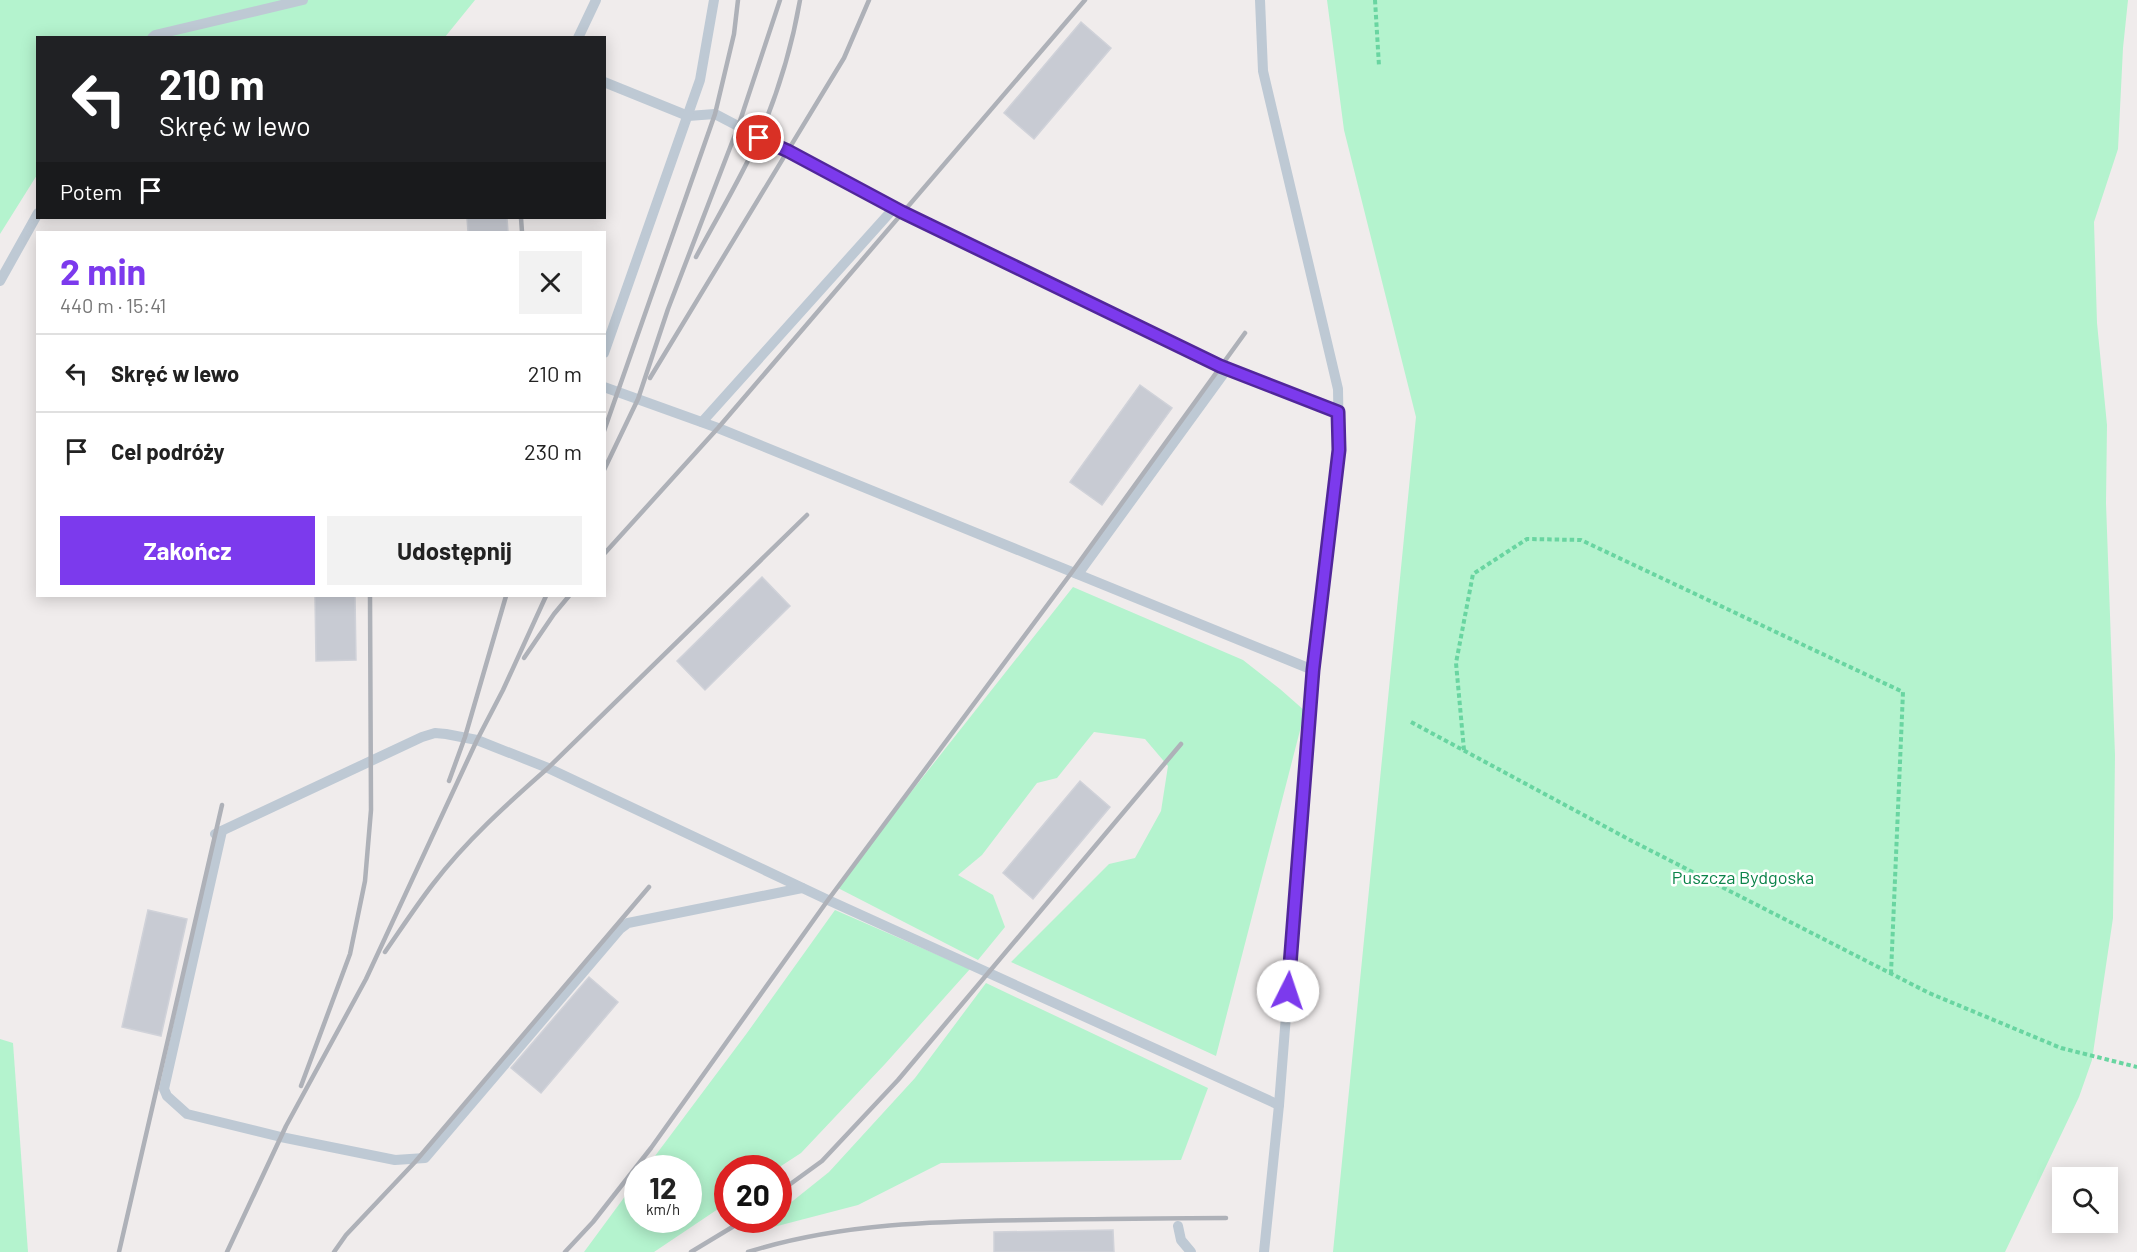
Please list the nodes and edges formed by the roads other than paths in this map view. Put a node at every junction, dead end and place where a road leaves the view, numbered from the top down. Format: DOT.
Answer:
graph roads {
  1 [pos="303,0"];
  2 [pos="596,0"];
  3 [pos="714,0"];
  4 [pos="1260,0"];
  5 [pos="154,36"];
  6 [pos="579,36"];
  7 [pos="606,83"];
  8 [pos="688,116"];
  9 [pos="894,208"];
  10 [pos="36,217"];
  11 [pos="0,280"];
  12 [pos="606,347"];
  13 [pos="1227,369"];
  14 [pos="606,388"];
  15 [pos="1338,412"];
  16 [pos="702,422"];
  17 [pos="1078,574"];
  18 [pos="1313,670"];
  19 [pos="802,888"];
  20 [pos="1279,1105"];
  21 [pos="1178,1226"];
  22 [pos="1191,1252"];
  23 [pos="1264,1252"];
  1 -- 5 [label="lane"];
  2 -- 6 [label="lane"];
  3 -- 8 [label="lane"];
  4 -- 15 [label="lane"];
  7 -- 8 [label="lane"];
  8 -- 9 [label="lane"];
  8 -- 12 [label="lane"];
  9 -- 13 [label="lane"];
  9 -- 16 [label="lane"];
  10 -- 11 [label="lane"];
  13 -- 15 [label="lane"];
  13 -- 17 [label="lane"];
  14 -- 16 [label="lane"];
  15 -- 18 [label="lane"];
  16 -- 17 [label="lane"];
  17 -- 18 [label="lane"];
  18 -- 20 [label="lane"];
  19 -- 19 [label="lane"];
  19 -- 20 [label="lane"];
  20 -- 23 [label="lane"];
  21 -- 22 [label="lane"];
}
